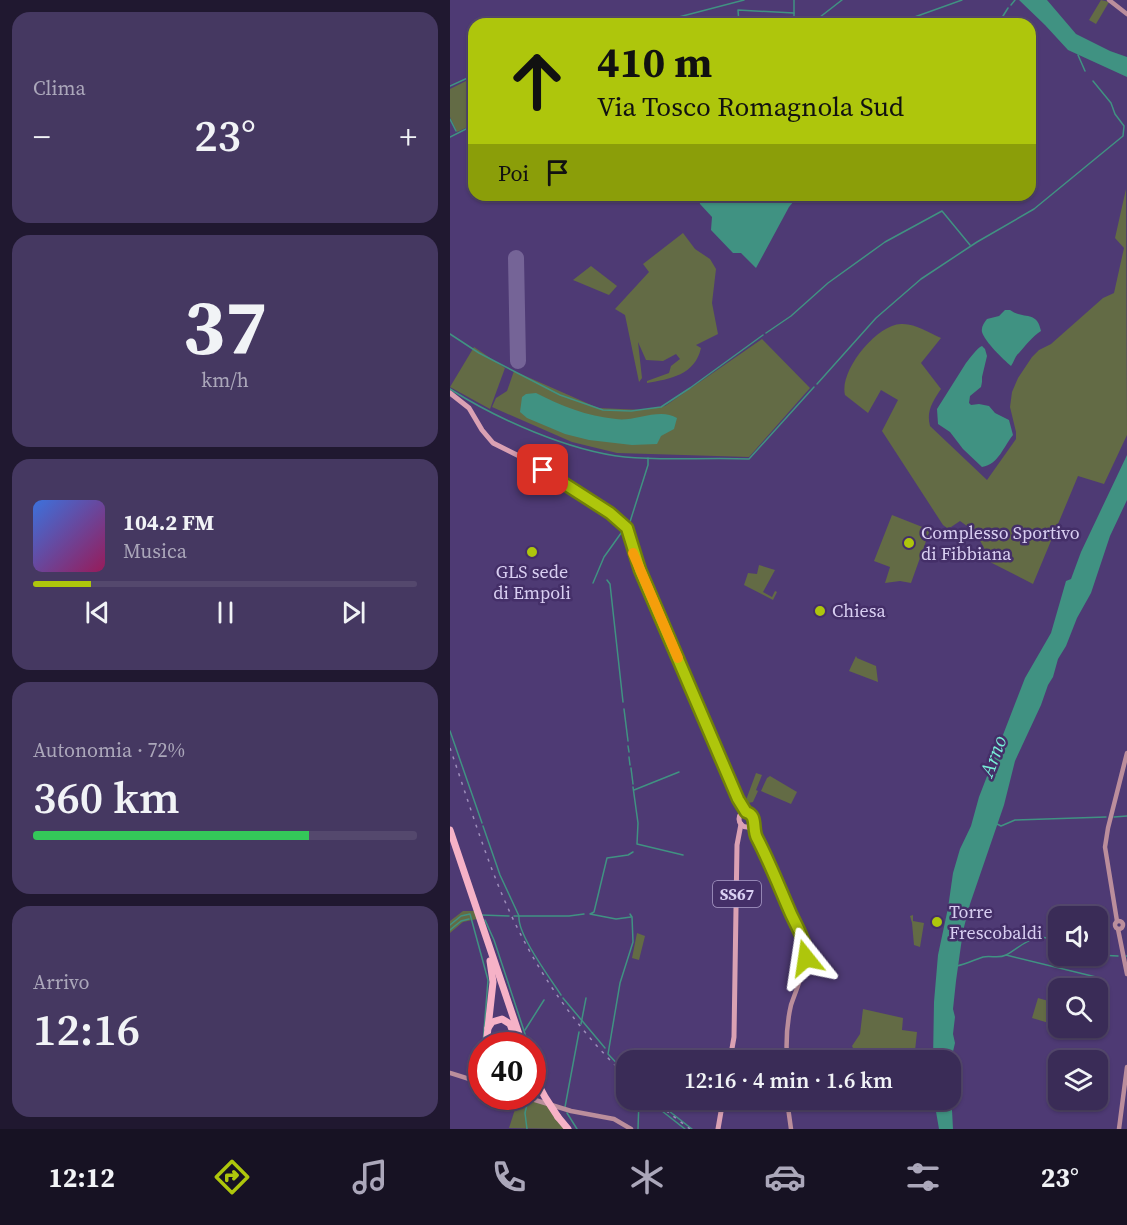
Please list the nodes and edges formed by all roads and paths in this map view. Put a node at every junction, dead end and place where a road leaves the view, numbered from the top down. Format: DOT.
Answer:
graph roads {
  1 [pos="1109,0"];
  2 [pos="1127,14"];
  3 [pos="450,393"];
  4 [pos="1127,753"];
  5 [pos="744,813"];
  6 [pos="747,825"];
  7 [pos="450,830"];
  8 [pos="450,839"];
  9 [pos="489,953"];
  10 [pos="1127,974"];
  11 [pos="488,1032"];
  12 [pos="488,1032"];
  13 [pos="514,1032"];
  14 [pos="515,1032"];
  15 [pos="515,1032"];
  16 [pos="732,1050"];
  17 [pos="788,1050"];
  18 [pos="1127,1066"];
  19 [pos="450,1073"];
  20 [pos="468,1078"];
  21 [pos="546,1100"];
  22 [pos="546,1101"];
  23 [pos="546,1103"];
  24 [pos="721,1110"];
  25 [pos="789,1110"];
  26 [pos="558,1119"];
  27 [pos="568,1129"];
  28 [pos="630,1129"];
  29 [pos="718,1129"];
  30 [pos="790,1129"];
  31 [pos="1119,1129"];
  1 -- 2 [label="street"];
  3 -- 5 [label="main road, SS67"];
  4 -- 10 [label="street"];
  5 -- 6 [label="main road, SS67"];
  5 -- 6 [label="main road, SS67"];
  6 -- 16 [label="main road, SS67"];
  6 -- 17 [label="street"];
  7 -- 14 [label="highway"];
  8 -- 9 [label="highway"];
  9 -- 12 [label="highway"];
  9 -- 15 [label="highway"];
  11 -- 13 [label="highway"];
  18 -- 31 [label="street"];
  19 -- 20 [label="street"];
  21 -- 26 [label="highway, bridge"];
  22 -- 26 [label="highway, bridge"];
  23 -- 28 [label="street"];
  24 -- 29 [label="main road"];
  25 -- 30 [label="street"];
  26 -- 27 [label="highway"];
}
